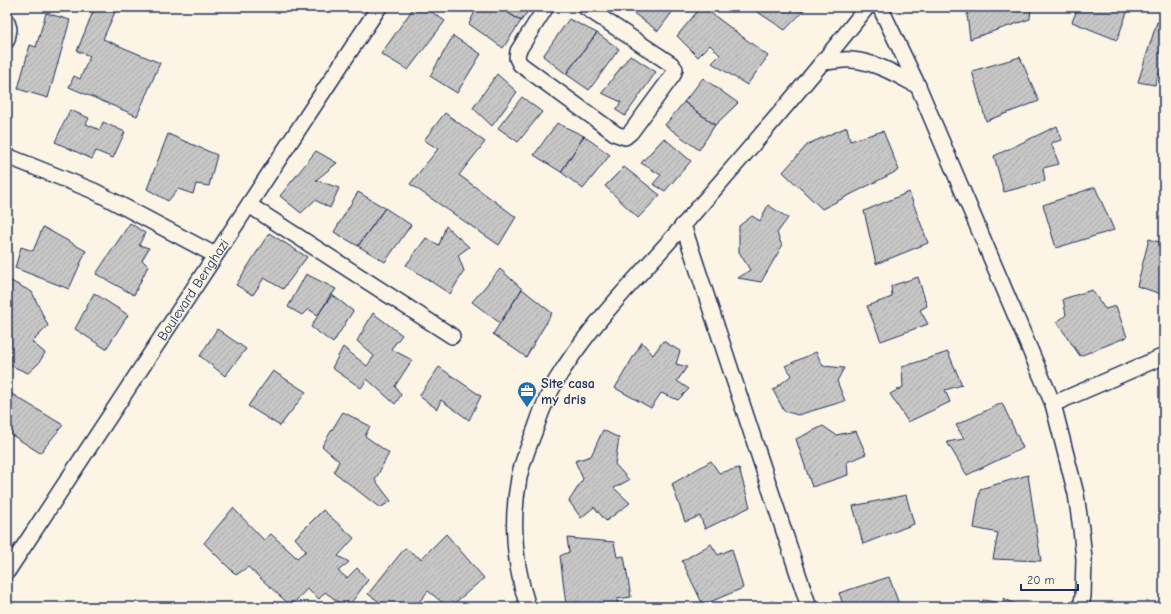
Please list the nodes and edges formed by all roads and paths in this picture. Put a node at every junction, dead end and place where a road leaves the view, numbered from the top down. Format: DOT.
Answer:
graph roads {
  1 [pos="379,7"];
  2 [pos="546,7"];
  3 [pos="585,7"];
  4 [pos="867,7"];
  5 [pos="880,7"];
  6 [pos="7,22"];
  7 [pos="7,40"];
  8 [pos="824,62"];
  9 [pos="918,86"];
  10 [pos="7,156"];
  11 [pos="249,206"];
  12 [pos="683,225"];
  13 [pos="214,255"];
  14 [pos="452,336"];
  15 [pos="1164,356"];
  16 [pos="1053,404"];
  17 [pos="7,572"];
  18 [pos="528,607"];
  19 [pos="809,607"];
  20 [pos="1081,607"];
  1 -- 11 [label="street, Boulevard Benghazi"];
  2 -- 3 [label="street"];
  4 -- 8 [label="street"];
  5 -- 9 [label="street"];
  6 -- 7 [label="street"];
  8 -- 9 [label="street"];
  8 -- 12 [label="street"];
  9 -- 16 [label="street"];
  10 -- 13 [label="street"];
  11 -- 13 [label="street, Boulevard Benghazi"];
  11 -- 14 [label="street"];
  12 -- 18 [label="street"];
  12 -- 19 [label="street"];
  13 -- 17 [label="street, Boulevard Benghazi"];
  15 -- 16 [label="street"];
  16 -- 20 [label="street"];
}
